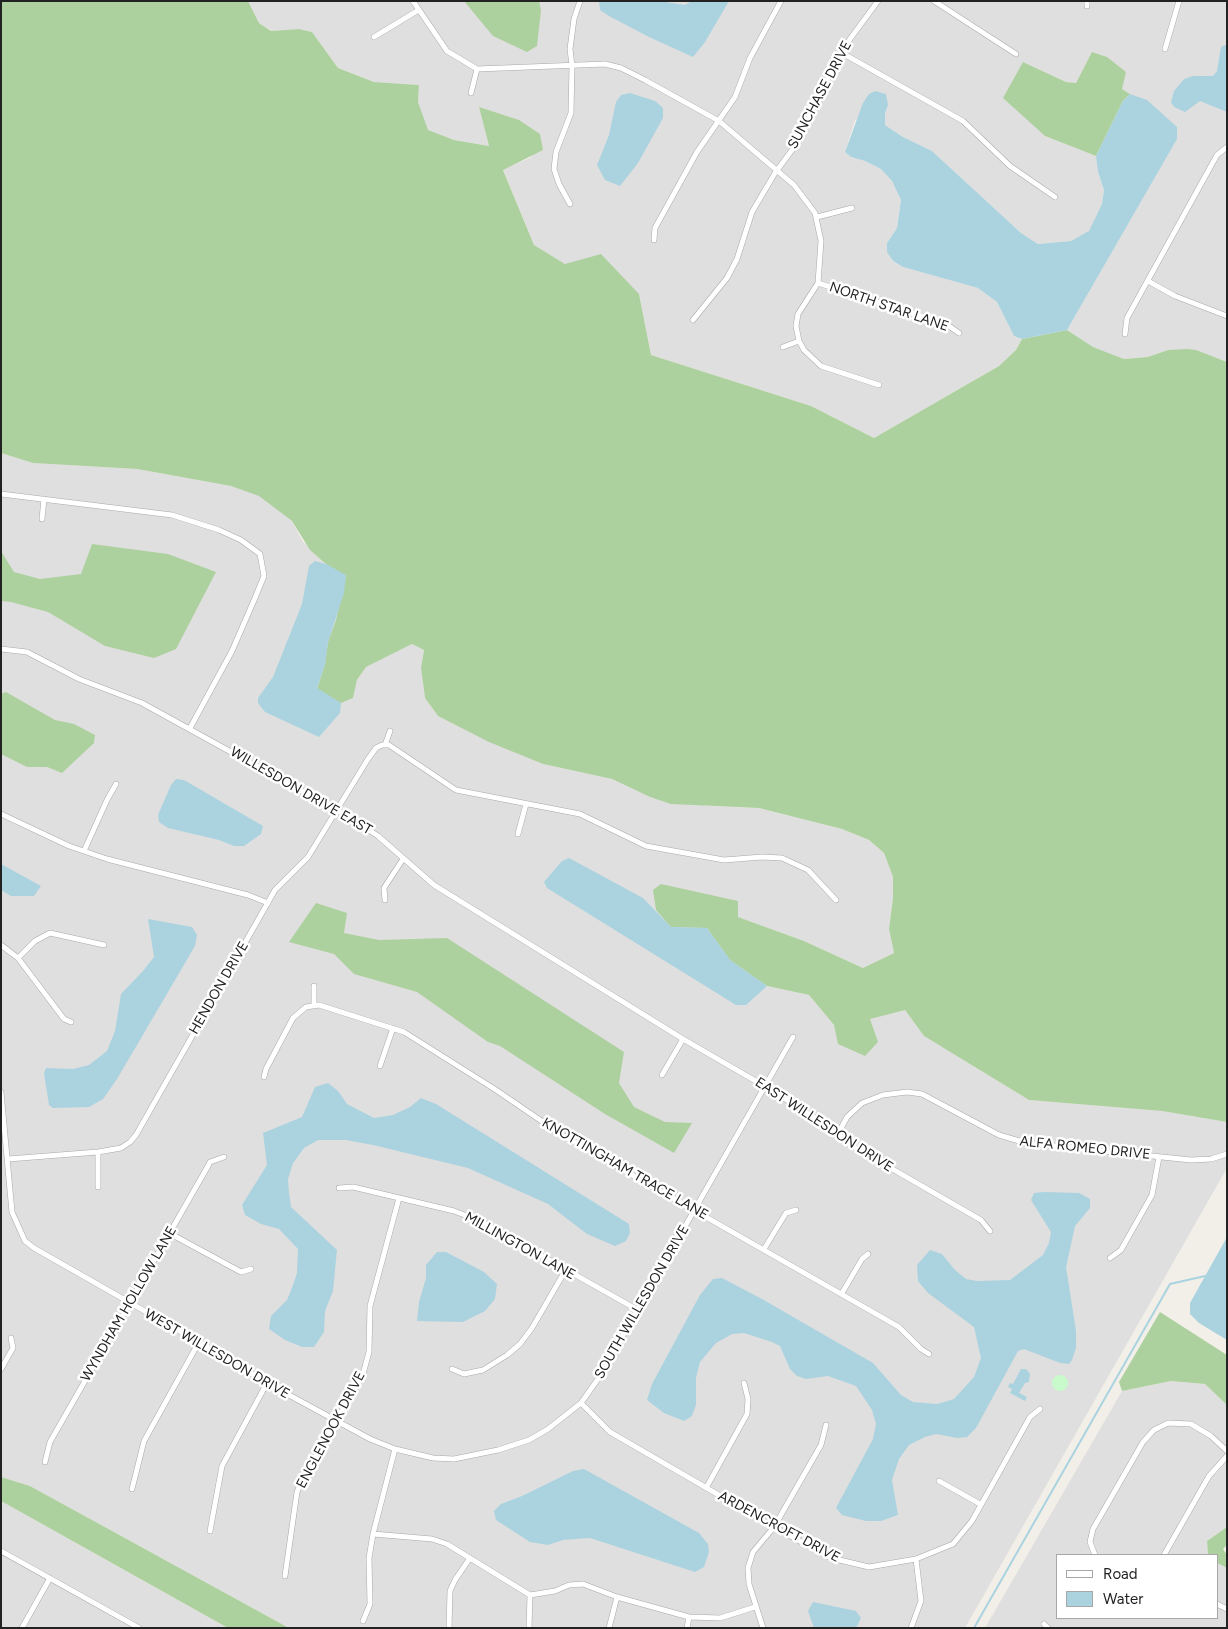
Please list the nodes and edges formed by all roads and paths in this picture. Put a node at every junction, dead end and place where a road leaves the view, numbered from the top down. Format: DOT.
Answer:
graph roads {
  1 [pos="413,1"];
  2 [pos="580,1"];
  3 [pos="781,1"];
  4 [pos="878,1"];
  5 [pos="934,1"];
  6 [pos="1179,1"];
  7 [pos="417,11"];
  8 [pos="374,36"];
  9 [pos="1165,49"];
  10 [pos="842,53"];
  11 [pos="1016,54"];
  12 [pos="572,66"];
  13 [pos="477,69"];
  14 [pos="471,93"];
  15 [pos="719,121"];
  16 [pos="1227,146"];
  17 [pos="777,170"];
  18 [pos="1055,197"];
  19 [pos="570,204"];
  20 [pos="852,208"];
  21 [pos="817,217"];
  22 [pos="654,240"];
  23 [pos="1148,281"];
  24 [pos="818,283"];
  25 [pos="1227,316"];
  26 [pos="693,320"];
  27 [pos="959,333"];
  28 [pos="1124,334"];
  29 [pos="799,341"];
  30 [pos="783,347"];
  31 [pos="879,385"];
  32 [pos="1,494"];
  33 [pos="44,499"];
  34 [pos="42,518"];
  35 [pos="1,649"];
  36 [pos="190,728"];
  37 [pos="390,731"];
  38 [pos="387,745"];
  39 [pos="116,784"];
  40 [pos="526,804"];
  41 [pos="338,810"];
  42 [pos="1,814"];
  43 [pos="518,834"];
  44 [pos="84,851"];
  45 [pos="403,859"];
  46 [pos="385,900"];
  47 [pos="836,900"];
  48 [pos="268,903"];
  49 [pos="1,945"];
  50 [pos="104,945"];
  51 [pos="18,958"];
  52 [pos="314,986"];
  53 [pos="314,1005"];
  54 [pos="71,1022"];
  55 [pos="656,1022"];
  56 [pos="393,1028"];
  57 [pos="793,1037"];
  58 [pos="683,1039"];
  59 [pos="380,1066"];
  60 [pos="662,1075"];
  61 [pos="264,1078"];
  62 [pos="766,1087"];
  63 [pos="1,1092"];
  64 [pos="838,1134"];
  65 [pos="98,1152"];
  66 [pos="1227,1154"];
  67 [pos="224,1157"];
  68 [pos="1159,1157"];
  69 [pos="8,1159"];
  70 [pos="98,1187"];
  71 [pos="339,1188"];
  72 [pos="399,1198"];
  73 [pos="695,1210"];
  74 [pos="796,1210"];
  75 [pos="990,1231"];
  76 [pos="169,1233"];
  77 [pos="764,1249"];
  78 [pos="868,1254"];
  79 [pos="1110,1258"];
  80 [pos="251,1270"];
  81 [pos="565,1271"];
  82 [pos="842,1293"];
  83 [pos="128,1304"];
  84 [pos="636,1309"];
  85 [pos="11,1338"];
  86 [pos="199,1342"];
  87 [pos="929,1354"];
  88 [pos="1,1369"];
  89 [pos="452,1369"];
  90 [pos="267,1383"];
  91 [pos="744,1383"];
  92 [pos="581,1403"];
  93 [pos="1040,1409"];
  94 [pos="337,1421"];
  95 [pos="826,1425"];
  96 [pos="396,1449"];
  97 [pos="498,1450"];
  98 [pos="1227,1451"];
  99 [pos="1227,1456"];
  100 [pos="45,1462"];
  101 [pos="939,1481"];
  102 [pos="706,1488"];
  103 [pos="132,1489"];
  104 [pos="980,1504"];
  105 [pos="774,1526"];
  106 [pos="210,1531"];
  107 [pos="372,1534"];
  108 [pos="1,1551"];
  109 [pos="1094,1554"];
  110 [pos="1165,1554"];
  111 [pos="470,1558"];
  112 [pos="916,1559"];
  113 [pos="285,1576"];
  114 [pos="50,1578"];
  115 [pos="530,1595"];
  116 [pos="617,1597"];
  117 [pos="755,1607"];
  118 [pos="689,1617"];
  119 [pos="363,1620"];
  120 [pos="22,1628"];
  121 [pos="139,1628"];
  122 [pos="449,1628"];
  123 [pos="530,1628"];
  124 [pos="609,1628"];
  125 [pos="687,1628"];
  126 [pos="763,1628"];
  127 [pos="911,1628"];
  1 -- 7 [label="street"];
  2 -- 12 [label="street"];
  3 -- 15 [label="street"];
  4 -- 10 [label="street, SUNCHASE DRIVE"];
  5 -- 11 [label="street"];
  6 -- 9 [label="street"];
  7 -- 8 [label="street"];
  7 -- 13 [label="street"];
  10 -- 17 [label="street, SUNCHASE DRIVE"];
  10 -- 18 [label="street"];
  12 -- 13 [label="street"];
  12 -- 15 [label="street"];
  12 -- 19 [label="street"];
  13 -- 14 [label="street"];
  15 -- 17 [label="street"];
  15 -- 22 [label="street"];
  16 -- 23 [label="street"];
  17 -- 21 [label="street"];
  17 -- 26 [label="street, SUNCHASE DRIVE"];
  20 -- 21 [label="street"];
  21 -- 24 [label="street"];
  23 -- 25 [label="street"];
  23 -- 28 [label="street"];
  24 -- 27 [label="street, NORTH STAR LANE"];
  24 -- 29 [label="street"];
  29 -- 30 [label="street"];
  29 -- 31 [label="street"];
  32 -- 33 [label="street"];
  33 -- 34 [label="street"];
  33 -- 36 [label="street"];
  35 -- 36 [label="street, WILLESDON DRIVE EAST"];
  36 -- 41 [label="street, WILLESDON DRIVE EAST"];
  37 -- 38 [label="street"];
  38 -- 40 [label="street"];
  38 -- 41 [label="street, HENDON DRIVE"];
  39 -- 44 [label="street"];
  40 -- 43 [label="street"];
  40 -- 47 [label="street"];
  41 -- 45 [label="street, WILLESDON DRIVE EAST"];
  41 -- 48 [label="street, HENDON DRIVE"];
  42 -- 44 [label="street"];
  44 -- 48 [label="street"];
  45 -- 46 [label="street"];
  45 -- 55 [label="street, WILLESDON DRIVE EAST"];
  48 -- 65 [label="street, HENDON DRIVE"];
  49 -- 51 [label="street"];
  50 -- 51 [label="street"];
  51 -- 54 [label="street"];
  52 -- 53 [label="street"];
  53 -- 56 [label="street, KNOTTINGHAM TRACE LANE"];
  53 -- 61 [label="street"];
  55 -- 58 [label="street, EAST WILLESDON DRIVE"];
  56 -- 59 [label="street"];
  56 -- 73 [label="street, KNOTTINGHAM TRACE LANE"];
  57 -- 62 [label="street, SOUTH WILLESDON DRIVE"];
  58 -- 60 [label="street"];
  58 -- 62 [label="street, EAST WILLESDON DRIVE"];
  62 -- 64 [label="street, EAST WILLESDON DRIVE"];
  62 -- 73 [label="street, SOUTH WILLESDON DRIVE"];
  63 -- 69 [label="street, WEST WILLESDON DRIVE"];
  64 -- 68 [label="street, ALFA ROMEO DRIVE"];
  64 -- 75 [label="street, EAST WILLESDON DRIVE"];
  65 -- 69 [label="street, HENDON DRIVE"];
  65 -- 70 [label="street"];
  66 -- 68 [label="street, ALFA ROMEO DRIVE"];
  67 -- 76 [label="street, WYNDHAM HOLLOW LANE"];
  68 -- 79 [label="street"];
  69 -- 83 [label="street, WEST WILLESDON DRIVE"];
  71 -- 72 [label="street, MILLINGTON LANE"];
  72 -- 81 [label="street, MILLINGTON LANE"];
  72 -- 94 [label="street, ENGLENOOK DRIVE"];
  73 -- 77 [label="street, KNOTTINGHAM TRACE LANE"];
  73 -- 84 [label="street, SOUTH WILLESDON DRIVE"];
  74 -- 77 [label="street"];
  76 -- 80 [label="street"];
  76 -- 83 [label="street, WYNDHAM HOLLOW LANE"];
  77 -- 82 [label="street, KNOTTINGHAM TRACE LANE"];
  78 -- 82 [label="street"];
  81 -- 84 [label="street, MILLINGTON LANE"];
  81 -- 89 [label="street"];
  82 -- 87 [label="street, KNOTTINGHAM TRACE LANE"];
  83 -- 86 [label="street, WEST WILLESDON DRIVE"];
  83 -- 100 [label="street, WYNDHAM HOLLOW LANE"];
  84 -- 92 [label="street, SOUTH WILLESDON DRIVE"];
  85 -- 88 [label="street"];
  86 -- 90 [label="street, WEST WILLESDON DRIVE"];
  86 -- 103 [label="street"];
  90 -- 94 [label="street, WEST WILLESDON DRIVE"];
  90 -- 106 [label="street"];
  91 -- 102 [label="street"];
  92 -- 97 [label="street, SOUTH WILLESDON DRIVE"];
  92 -- 102 [label="street, ARDENCROFT DRIVE"];
  93 -- 104 [label="street, ARDENCROFT DRIVE"];
  94 -- 96 [label="street, WEST WILLESDON DRIVE"];
  94 -- 113 [label="street, ENGLENOOK DRIVE"];
  95 -- 105 [label="street"];
  96 -- 97 [label="street, WEST WILLESDON DRIVE"];
  96 -- 107 [label="street"];
  98 -- 109 [label="street"];
  99 -- 110 [label="street"];
  101 -- 104 [label="street"];
  102 -- 105 [label="street, ARDENCROFT DRIVE"];
  104 -- 112 [label="street, ARDENCROFT DRIVE"];
  105 -- 112 [label="street, ARDENCROFT DRIVE"];
  105 -- 117 [label="street"];
  107 -- 111 [label="street"];
  107 -- 119 [label="street"];
  108 -- 114 [label="street"];
  111 -- 115 [label="street"];
  111 -- 122 [label="street"];
  112 -- 127 [label="street"];
  114 -- 120 [label="street"];
  114 -- 121 [label="street"];
  115 -- 116 [label="street"];
  115 -- 123 [label="street"];
  116 -- 118 [label="street"];
  116 -- 124 [label="street"];
  117 -- 118 [label="street"];
  117 -- 126 [label="street"];
  118 -- 125 [label="street"];
}
